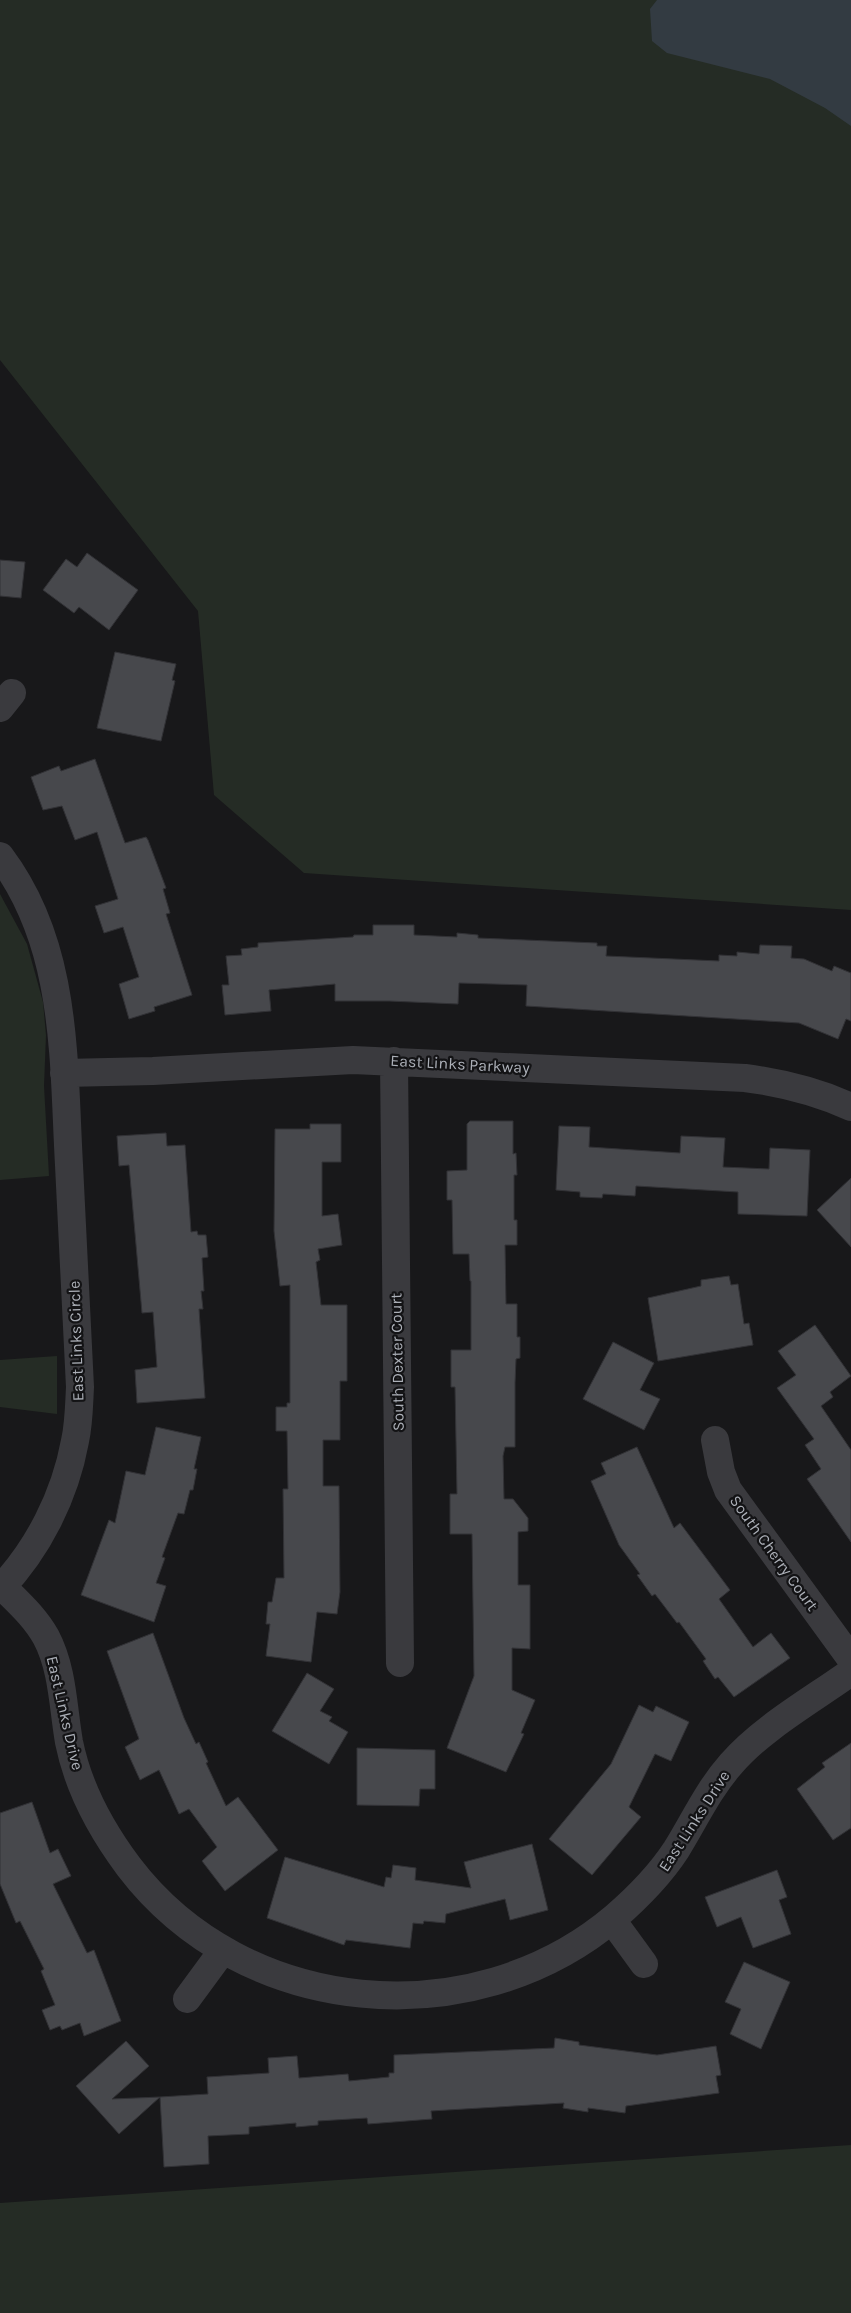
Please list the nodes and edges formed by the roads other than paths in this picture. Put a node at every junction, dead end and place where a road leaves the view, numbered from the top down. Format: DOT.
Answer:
graph roads {
  1 [pos="0,856"];
  2 [pos="394,1061"];
  3 [pos="64,1073"];
  4 [pos="851,1106"];
  5 [pos="715,1440"];
  6 [pos="1,1588"];
  7 [pos="851,1660"];
  8 [pos="400,1663"];
  9 [pos="851,1672"];
  10 [pos="612,1920"];
  11 [pos="223,1950"];
  12 [pos="644,1964"];
  13 [pos="187,1998"];
  1 -- 3 [label="street, East Links Circle"];
  2 -- 3 [label="street, East Links Parkway"];
  2 -- 4 [label="street, East Links Parkway"];
  2 -- 8 [label="street, South Dexter Court"];
  3 -- 6 [label="street, East Links Circle"];
  5 -- 7 [label="street, South Cherry Court"];
  6 -- 11 [label="street, East Links Drive"];
  9 -- 10 [label="street, East Links Drive"];
  10 -- 11 [label="street, East Links Drive"];
  10 -- 12 [label="street"];
  11 -- 13 [label="street"];
}
